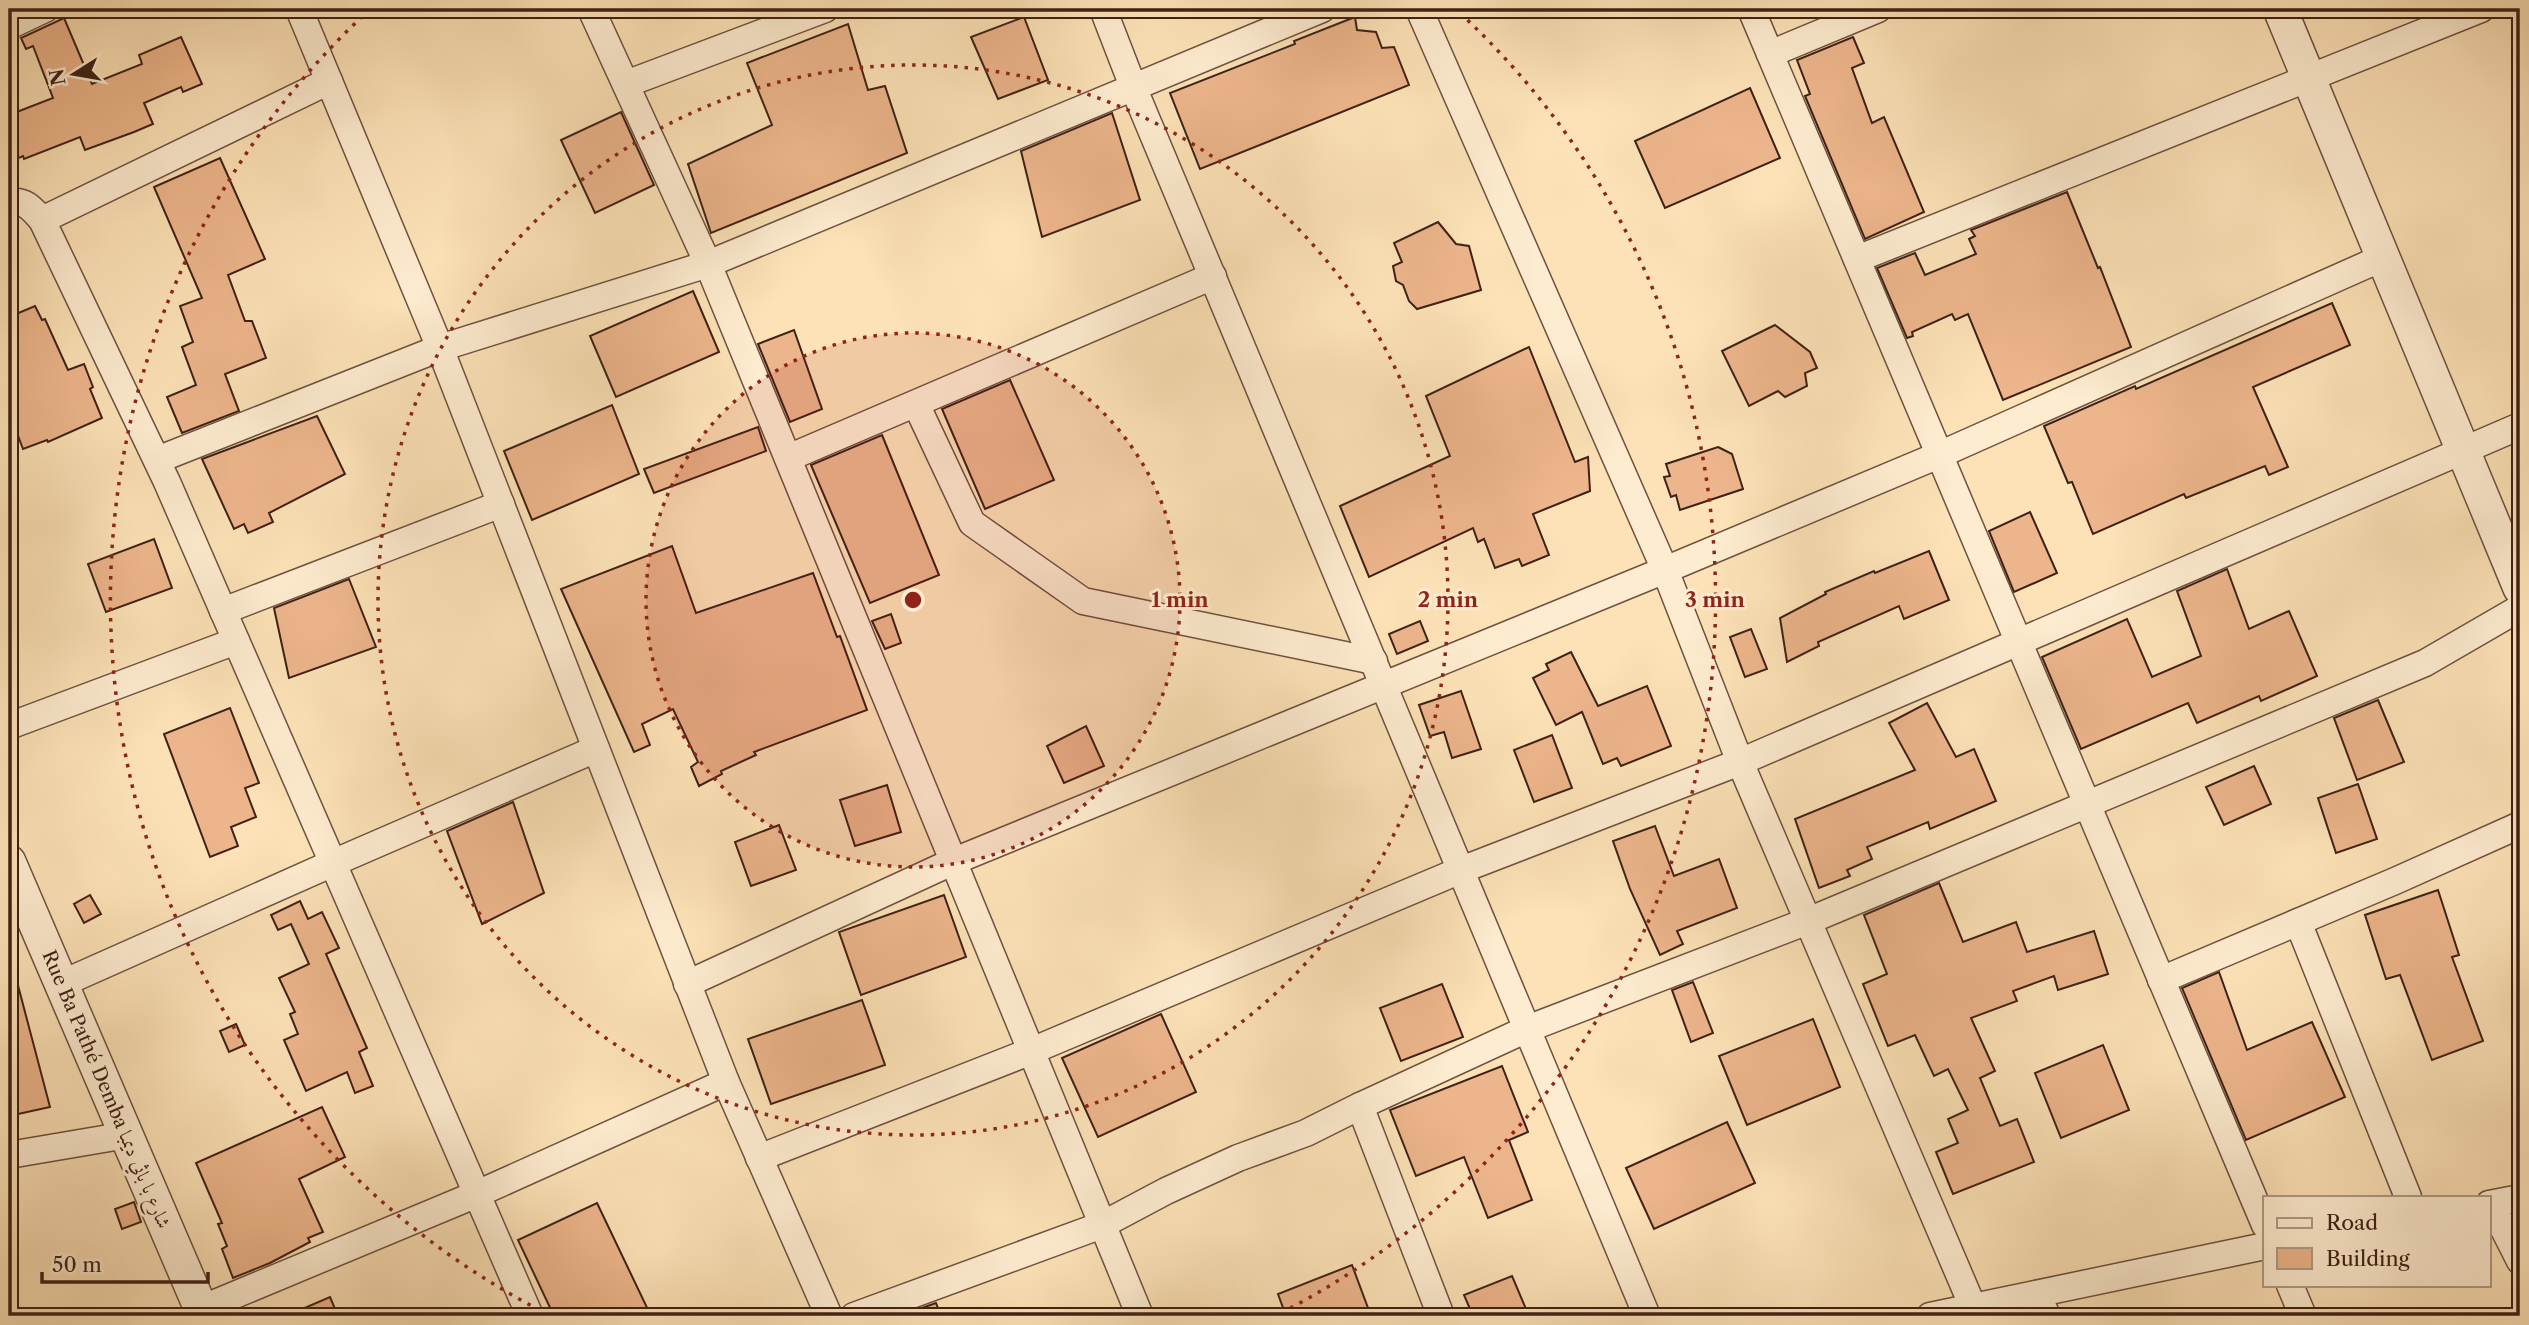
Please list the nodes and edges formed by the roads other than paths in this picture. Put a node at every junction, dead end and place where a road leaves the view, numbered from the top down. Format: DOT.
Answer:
graph roads {
  1 [pos="45,9"];
  2 [pos="299,9"];
  3 [pos="591,9"];
  4 [pos="825,9"];
  5 [pos="1103,9"];
  6 [pos="1322,9"];
  7 [pos="1419,9"];
  8 [pos="1751,9"];
  9 [pos="1878,9"];
  10 [pos="2280,9"];
  11 [pos="2482,9"];
  12 [pos="9,26"];
  13 [pos="1770,54"];
  14 [pos="2308,77"];
  15 [pos="329,81"];
  16 [pos="626,84"];
  17 [pos="1134,89"];
  18 [pos="9,203"];
  19 [pos="43,220"];
  20 [pos="2382,258"];
  21 [pos="1857,259"];
  22 [pos="708,264"];
  23 [pos="1213,276"];
  24 [pos="440,348"];
  25 [pos="916,404"];
  26 [pos="2520,426"];
  27 [pos="2463,450"];
  28 [pos="1940,455"];
  29 [pos="788,458"];
  30 [pos="157,460"];
  31 [pos="501,504"];
  32 [pos="1665,570"];
  33 [pos="2520,588"];
  34 [pos="2520,608"];
  35 [pos="223,611"];
  36 [pos="236,642"];
  37 [pos="2018,642"];
  38 [pos="1374,661"];
  39 [pos="1384,685"];
  40 [pos="9,726"];
  41 [pos="596,749"];
  42 [pos="1740,762"];
  43 [pos="2087,803"];
  44 [pos="2520,824"];
  45 [pos="9,862"];
  46 [pos="952,862"];
  47 [pos="332,863"];
  48 [pos="1461,870"];
  49 [pos="17,901"];
  50 [pos="1808,921"];
  51 [pos="2298,922"];
  52 [pos="2161,980"];
  53 [pos="61,984"];
  54 [pos="687,984"];
  55 [pos="1527,1028"];
  56 [pos="1030,1052"];
  57 [pos="726,1082"];
  58 [pos="1360,1106"];
  59 [pos="127,1135"];
  60 [pos="9,1155"];
  61 [pos="759,1158"];
  62 [pos="477,1194"];
  63 [pos="2408,1196"];
  64 [pos="2520,1198"];
  65 [pos="2490,1204"];
  66 [pos="2263,1219"];
  67 [pos="1102,1225"];
  68 [pos="2263,1247"];
  69 [pos="2520,1261"];
  70 [pos="2290,1286"];
  71 [pos="2042,1305"];
  72 [pos="1973,1307"];
  73 [pos="203,1312"];
  74 [pos="530,1316"];
  75 [pos="830,1316"];
  76 [pos="854,1316"];
  77 [pos="1140,1316"];
  78 [pos="1441,1316"];
  79 [pos="1647,1316"];
  80 [pos="1930,1316"];
  81 [pos="2304,1316"];
  1 -- 12 [label="street"];
  2 -- 15 [label="street"];
  3 -- 16 [label="street"];
  4 -- 16 [label="street"];
  5 -- 17 [label="street"];
  6 -- 17 [label="street"];
  7 -- 32 [label="street"];
  8 -- 13 [label="street"];
  9 -- 13 [label="street"];
  10 -- 14 [label="street"];
  11 -- 14 [label="street"];
  13 -- 21 [label="street"];
  14 -- 20 [label="street"];
  14 -- 21 [label="street"];
  15 -- 19 [label="street"];
  15 -- 24 [label="street"];
  16 -- 22 [label="street"];
  17 -- 22 [label="street"];
  17 -- 23 [label="street"];
  18 -- 19 [label="street"];
  19 -- 30 [label="street"];
  20 -- 27 [label="street"];
  20 -- 28 [label="street"];
  21 -- 28 [label="street"];
  22 -- 24 [label="street"];
  22 -- 29 [label="street"];
  23 -- 25 [label="street"];
  23 -- 38 [label="street"];
  24 -- 30 [label="street"];
  24 -- 31 [label="street"];
  25 -- 29 [label="street"];
  25 -- 38 [label="street"];
  26 -- 27 [label="street"];
  27 -- 33 [label="street"];
  27 -- 37 [label="street"];
  28 -- 32 [label="street"];
  28 -- 37 [label="street"];
  29 -- 46 [label="street"];
  30 -- 35 [label="street"];
  31 -- 35 [label="street"];
  31 -- 41 [label="street"];
  32 -- 39 [label="street"];
  32 -- 42 [label="street"];
  34 -- 43 [label="street"];
  35 -- 36 [label="street"];
  36 -- 40 [label="street"];
  36 -- 47 [label="street"];
  37 -- 42 [label="street"];
  37 -- 43 [label="street"];
  38 -- 39 [label="street"];
  39 -- 46 [label="street"];
  39 -- 48 [label="street"];
  41 -- 47 [label="street"];
  41 -- 54 [label="street"];
  42 -- 48 [label="street"];
  42 -- 50 [label="street"];
  43 -- 50 [label="street"];
  43 -- 52 [label="street"];
  44 -- 51 [label="street"];
  45 -- 49 [label="street, Rue Ba Pathé Demba شارع با باثي ديمبا"];
  46 -- 54 [label="street"];
  46 -- 56 [label="street"];
  47 -- 53 [label="street"];
  47 -- 62 [label="street"];
  48 -- 55 [label="street"];
  48 -- 56 [label="street"];
  49 -- 53 [label="street, Rue Ba Pathé Demba شارع با باثي ديمبا"];
  50 -- 55 [label="street"];
  50 -- 72 [label="street"];
  51 -- 52 [label="street"];
  51 -- 63 [label="street"];
  52 -- 66 [label="street"];
  53 -- 59 [label="street, Rue Ba Pathé Demba شارع با باثي ديمبا"];
  54 -- 57 [label="street"];
  55 -- 58 [label="street"];
  55 -- 79 [label="street"];
  56 -- 61 [label="street"];
  56 -- 67 [label="street"];
  57 -- 61 [label="street"];
  57 -- 62 [label="street"];
  58 -- 67 [label="street"];
  58 -- 78 [label="street"];
  59 -- 60 [label="street"];
  59 -- 73 [label="street, Rue Ba Pathé Demba شارع با باثي ديمبا"];
  61 -- 75 [label="street"];
  62 -- 73 [label="street"];
  62 -- 74 [label="street"];
  64 -- 65 [label="street"];
  65 -- 69 [label="street"];
  67 -- 76 [label="street"];
  67 -- 77 [label="street"];
  68 -- 71 [label="street"];
  70 -- 81 [label="street"];
  71 -- 72 [label="street"];
  72 -- 80 [label="street"];
}
